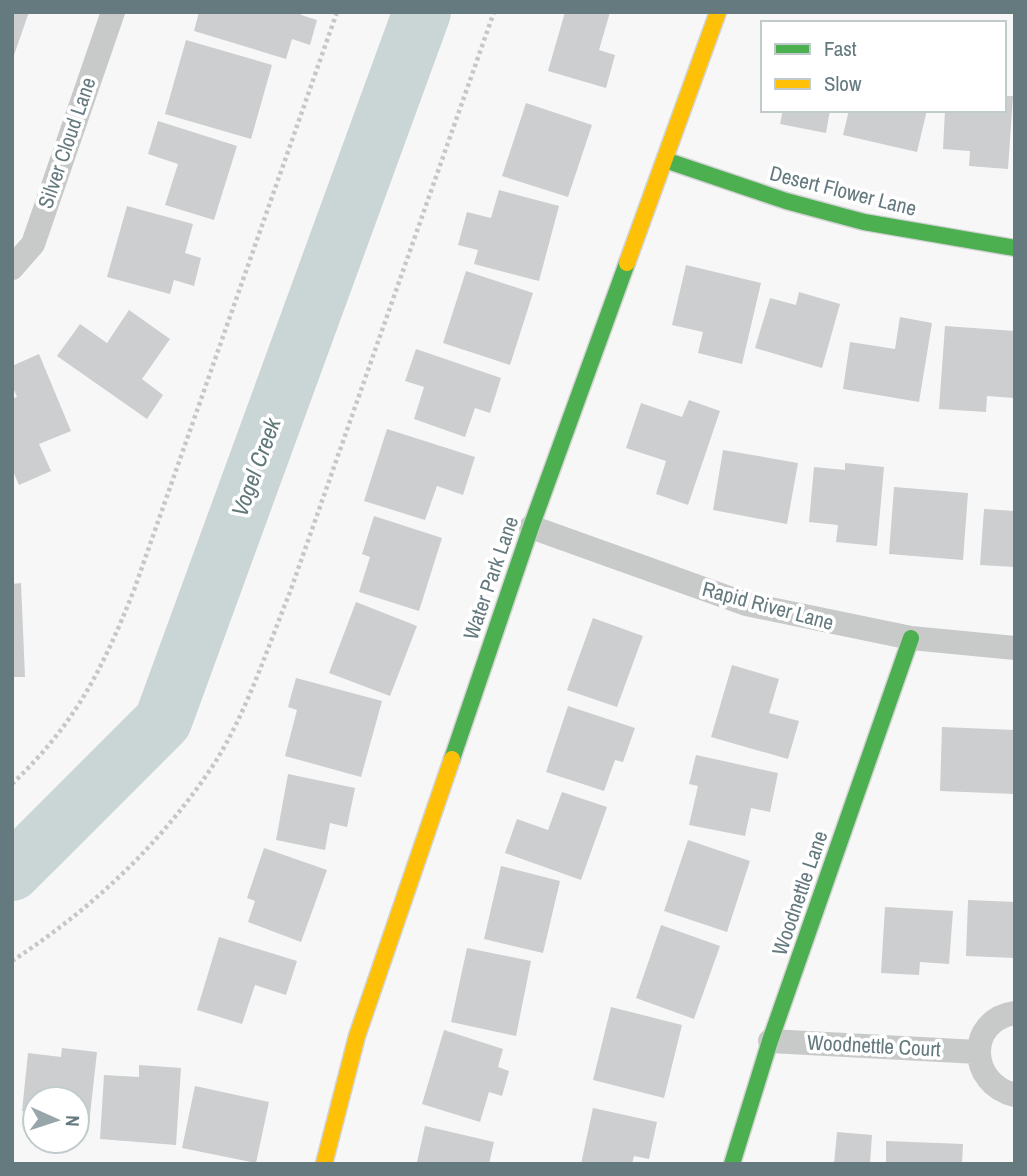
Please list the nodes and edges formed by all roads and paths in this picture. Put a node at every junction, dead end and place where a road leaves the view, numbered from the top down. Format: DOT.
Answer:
graph roads {
  1 [pos="113,12"];
  2 [pos="337,12"];
  3 [pos="494,12"];
  4 [pos="718,12"];
  5 [pos="665,160"];
  6 [pos="1015,248"];
  7 [pos="12,268"];
  8 [pos="531,527"];
  9 [pos="911,638"];
  10 [pos="1015,648"];
  11 [pos="12,784"];
  12 [pos="12,961"];
  13 [pos="1015,1013"];
  14 [pos="770,1041"];
  15 [pos="978,1052"];
  16 [pos="1015,1095"];
  17 [pos="324,1164"];
  18 [pos="732,1164"];
  1 -- 7 [label="street, Silver Cloud Lane"];
  2 -- 11 [label="path"];
  3 -- 12 [label="path"];
  4 -- 5 [label="street, Water Park Lane"];
  5 -- 6 [label="street, Desert Flower Lane"];
  5 -- 8 [label="street, Water Park Lane"];
  8 -- 9 [label="street, Rapid River Lane"];
  8 -- 17 [label="street, Water Park Lane"];
  9 -- 10 [label="street, Rapid River Lane"];
  9 -- 14 [label="street, Woodnettle Lane"];
  13 -- 15 [label="street"];
  14 -- 15 [label="street, Woodnettle Court"];
  14 -- 18 [label="street, Woodnettle Lane"];
  15 -- 16 [label="street"];
}
